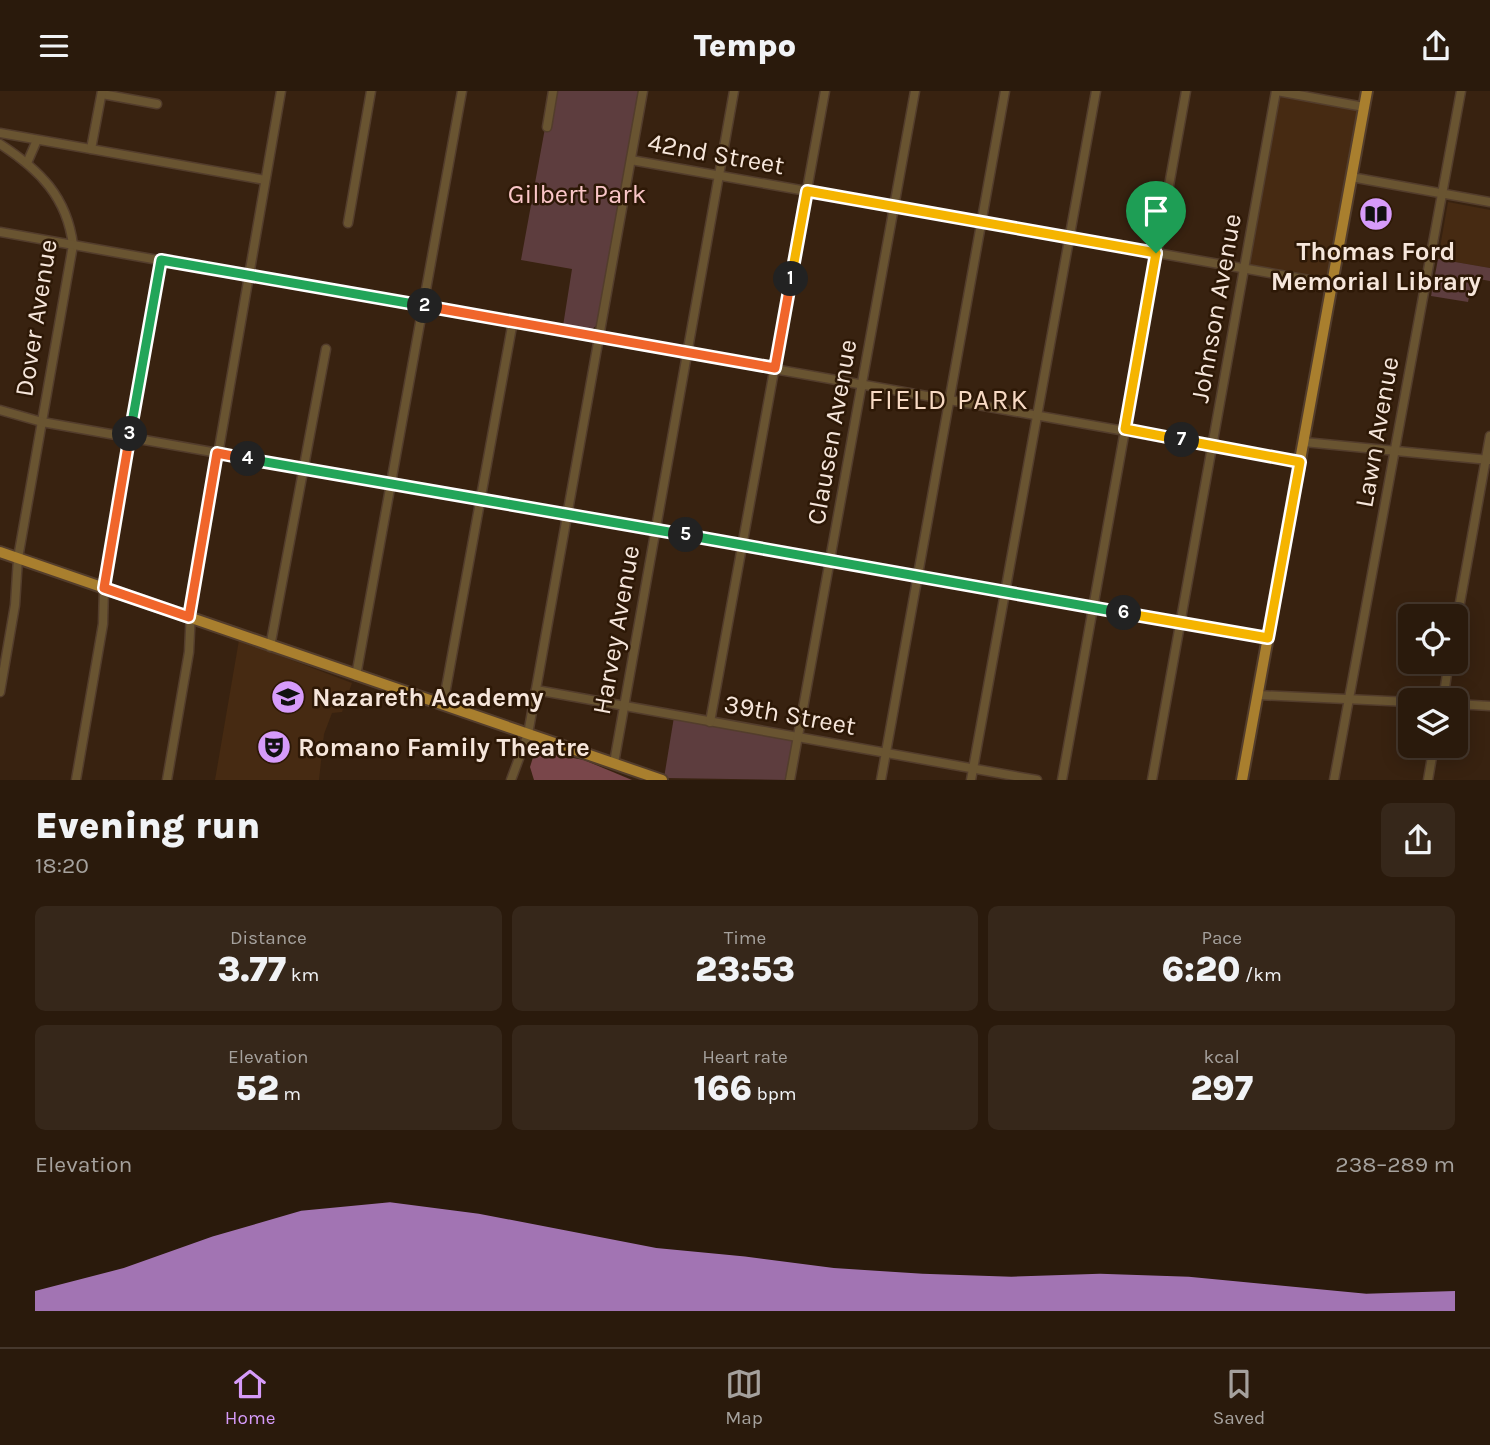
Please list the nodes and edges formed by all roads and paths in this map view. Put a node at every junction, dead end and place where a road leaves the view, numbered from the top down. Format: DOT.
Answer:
graph roads {
  1 [pos="281,91"];
  2 [pos="371,91"];
  3 [pos="462,91"];
  4 [pos="553,91"];
  5 [pos="643,91"];
  6 [pos="734,91"];
  7 [pos="825,91"];
  8 [pos="915,91"];
  9 [pos="1006,91"];
  10 [pos="1096,91"];
  11 [pos="1186,91"];
  12 [pos="1277,91"];
  13 [pos="1367,91"];
  14 [pos="1461,91"];
  15 [pos="102,93"];
  16 [pos="157,104"];
  17 [pos="1364,107"];
  18 [pos="547,127"];
  19 [pos="2,133"];
  20 [pos="37,140"];
  21 [pos="0,147"];
  22 [pos="91,149"];
  23 [pos="631,160"];
  24 [pos="27,163"];
  25 [pos="719,175"];
  26 [pos="1351,177"];
  27 [pos="265,180"];
  28 [pos="807,191"];
  29 [pos="1441,193"];
  30 [pos="1490,202"];
  31 [pos="894,206"];
  32 [pos="981,222"];
  33 [pos="348,223"];
  34 [pos="0,232"];
  35 [pos="1069,237"];
  36 [pos="73,245"];
  37 [pos="1156,253"];
  38 [pos="161,260"];
  39 [pos="1245,268"];
  40 [pos="249,275"];
  41 [pos="1332,284"];
  42 [pos="424,306"];
  43 [pos="513,321"];
  44 [pos="599,337"];
  45 [pos="326,349"];
  46 [pos="687,352"];
  47 [pos="775,368"];
  48 [pos="862,384"];
  49 [pos="950,398"];
  50 [pos="0,410"];
  51 [pos="1038,414"];
  52 [pos="41,422"];
  53 [pos="1125,429"];
  54 [pos="1490,436"];
  55 [pos="130,438"];
  56 [pos="1304,442"];
  57 [pos="1212,446"];
  58 [pos="1395,452"];
  59 [pos="217,453"];
  60 [pos="1488,460"];
  61 [pos="1300,462"];
  62 [pos="304,469"];
  63 [pos="392,484"];
  64 [pos="480,499"];
  65 [pos="568,514"];
  66 [pos="654,530"];
  67 [pos="743,545"];
  68 [pos="0,552"];
  69 [pos="18,558"];
  70 [pos="831,561"];
  71 [pos="918,576"];
  72 [pos="104,588"];
  73 [pos="1006,592"];
  74 [pos="1460,604"];
  75 [pos="1092,607"];
  76 [pos="189,617"];
  77 [pos="1181,622"];
  78 [pos="1268,638"];
  79 [pos="270,647"];
  80 [pos="356,676"];
  81 [pos="536,690"];
  82 [pos="0,692"];
  83 [pos="1258,695"];
  84 [pos="1349,699"];
  85 [pos="1398,701"];
  86 [pos="443,705"];
  87 [pos="1468,705"];
  88 [pos="624,706"];
  89 [pos="1490,706"];
  90 [pos="710,722"];
  91 [pos="528,734"];
  92 [pos="798,737"];
  93 [pos="886,753"];
  94 [pos="1432,758"];
  95 [pos="614,764"];
  96 [pos="973,768"];
  97 [pos="76,780"];
  98 [pos="167,780"];
  99 [pos="511,780"];
  100 [pos="662,780"];
  101 [pos="790,780"];
  102 [pos="881,780"];
  103 [pos="971,780"];
  104 [pos="1037,780"];
  105 [pos="1062,780"];
  106 [pos="1152,780"];
  107 [pos="1242,780"];
  108 [pos="1334,780"];
  109 [pos="1428,780"];
  1 -- 27 [label="street"];
  2 -- 33 [label="street"];
  3 -- 42 [label="street"];
  4 -- 18 [label="street"];
  5 -- 23 [label="street"];
  6 -- 25 [label="street, Harvey Avenue"];
  7 -- 28 [label="street"];
  8 -- 31 [label="street, Clausen Avenue"];
  9 -- 32 [label="street"];
  10 -- 35 [label="street"];
  11 -- 37 [label="street"];
  12 -- 17 [label="street"];
  12 -- 39 [label="street, Johnson Avenue"];
  13 -- 17 [label="main road"];
  14 -- 29 [label="street, Lawn Avenue"];
  15 -- 16 [label="street"];
  15 -- 22 [label="street"];
  17 -- 26 [label="main road"];
  19 -- 20 [label="street"];
  19 -- 21 [label="street"];
  20 -- 22 [label="street"];
  20 -- 24 [label="street"];
  21 -- 24 [label="street, Dover Avenue"];
  22 -- 27 [label="street"];
  23 -- 25 [label="street, 42nd Street"];
  23 -- 44 [label="street"];
  24 -- 36 [label="street, Dover Avenue"];
  25 -- 28 [label="street, 42nd Street"];
  25 -- 46 [label="street, Harvey Avenue"];
  26 -- 29 [label="street"];
  26 -- 41 [label="main road"];
  27 -- 40 [label="street"];
  28 -- 31 [label="street, 42nd Street"];
  28 -- 47 [label="street"];
  29 -- 30 [label="street"];
  29 -- 58 [label="street, Lawn Avenue"];
  31 -- 32 [label="street, 42nd Street"];
  31 -- 48 [label="street, Clausen Avenue"];
  32 -- 35 [label="street, 42nd Street"];
  32 -- 49 [label="street"];
  34 -- 36 [label="street"];
  35 -- 37 [label="street, 42nd Street"];
  35 -- 51 [label="street"];
  36 -- 38 [label="street"];
  36 -- 52 [label="street, Dover Avenue"];
  37 -- 39 [label="street, 42nd Street"];
  37 -- 53 [label="street"];
  38 -- 40 [label="street"];
  38 -- 55 [label="street"];
  39 -- 41 [label="street, 42nd Street"];
  39 -- 57 [label="street, Johnson Avenue"];
  40 -- 42 [label="street"];
  40 -- 59 [label="street"];
  41 -- 56 [label="main road"];
  42 -- 43 [label="street"];
  42 -- 63 [label="street"];
  43 -- 44 [label="street"];
  43 -- 64 [label="street"];
  44 -- 46 [label="street"];
  44 -- 65 [label="street"];
  45 -- 62 [label="street"];
  46 -- 47 [label="street"];
  46 -- 66 [label="street, Harvey Avenue"];
  47 -- 48 [label="street"];
  47 -- 67 [label="street"];
  48 -- 49 [label="street"];
  48 -- 70 [label="street, Clausen Avenue"];
  49 -- 51 [label="street"];
  49 -- 71 [label="street"];
  50 -- 52 [label="street"];
  51 -- 53 [label="street"];
  51 -- 73 [label="street"];
  52 -- 55 [label="street"];
  52 -- 69 [label="street, Dover Avenue"];
  53 -- 57 [label="street"];
  53 -- 75 [label="street"];
  54 -- 60 [label="street"];
  55 -- 59 [label="street"];
  55 -- 72 [label="street"];
  56 -- 58 [label="street"];
  56 -- 61 [label="main road"];
  57 -- 61 [label="street"];
  57 -- 77 [label="street, Johnson Avenue"];
  58 -- 60 [label="street"];
  58 -- 84 [label="street, Lawn Avenue"];
  59 -- 62 [label="street"];
  59 -- 76 [label="street"];
  60 -- 74 [label="street"];
  61 -- 78 [label="main road"];
  62 -- 63 [label="street"];
  62 -- 79 [label="street"];
  63 -- 64 [label="street"];
  63 -- 80 [label="street"];
  64 -- 65 [label="street"];
  64 -- 86 [label="street"];
  65 -- 66 [label="street"];
  65 -- 81 [label="street"];
  66 -- 67 [label="street"];
  66 -- 88 [label="street, Harvey Avenue"];
  67 -- 70 [label="street"];
  67 -- 90 [label="street"];
  68 -- 69 [label="main road"];
  69 -- 72 [label="main road"];
  69 -- 82 [label="street, Dover Avenue"];
  70 -- 71 [label="street"];
  70 -- 92 [label="street, Clausen Avenue"];
  71 -- 73 [label="street"];
  71 -- 93 [label="street"];
  72 -- 76 [label="main road"];
  72 -- 97 [label="street"];
  73 -- 75 [label="street"];
  73 -- 96 [label="street"];
  75 -- 77 [label="street"];
  75 -- 105 [label="street"];
  76 -- 79 [label="main road"];
  76 -- 98 [label="street"];
  77 -- 78 [label="street"];
  77 -- 106 [label="street, Johnson Avenue"];
  78 -- 83 [label="main road"];
  79 -- 80 [label="main road"];
  80 -- 86 [label="main road"];
  81 -- 88 [label="street, 39th Street"];
  81 -- 91 [label="street"];
  83 -- 84 [label="street"];
  83 -- 107 [label="main road"];
  84 -- 85 [label="street"];
  84 -- 108 [label="street, Lawn Avenue"];
  86 -- 91 [label="main road"];
  87 -- 89 [label="street"];
  88 -- 90 [label="street, 39th Street"];
  88 -- 95 [label="street, Harvey Avenue"];
  90 -- 92 [label="street, 39th Street"];
  91 -- 95 [label="main road"];
  91 -- 99 [label="street"];
  92 -- 93 [label="street, 39th Street"];
  92 -- 101 [label="street, Clausen Avenue"];
  93 -- 96 [label="street, 39th Street"];
  93 -- 102 [label="street"];
  94 -- 109 [label="street"];
  95 -- 100 [label="main road"];
  96 -- 103 [label="street"];
  96 -- 104 [label="street, 39th Street"];
}
